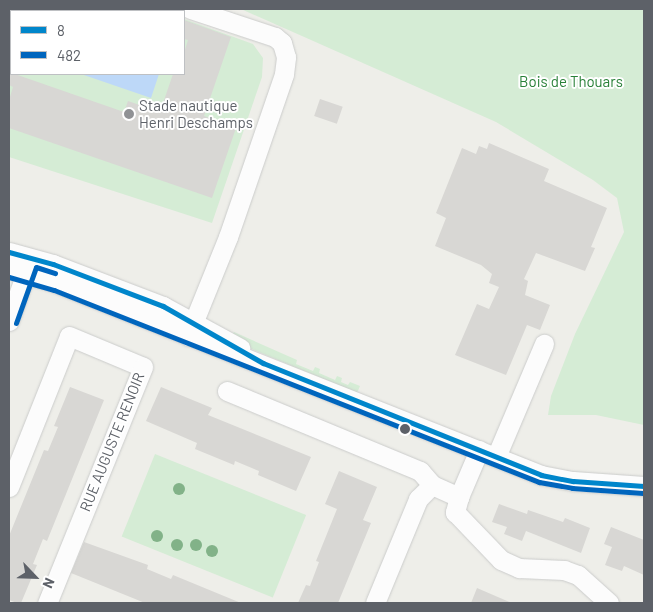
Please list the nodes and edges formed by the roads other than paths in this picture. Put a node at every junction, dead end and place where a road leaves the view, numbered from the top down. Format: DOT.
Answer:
graph roads {
  1 [pos="191,9"];
  2 [pos="9,252"];
  3 [pos="22,267"];
  4 [pos="9,321"];
  5 [pos="191,329"];
  6 [pos="544,344"];
  7 [pos="227,391"];
  8 [pos="478,450"];
  9 [pos="496,457"];
  10 [pos="432,485"];
  11 [pos="644,486"];
  12 [pos="9,487"];
  13 [pos="459,497"];
  14 [pos="47,603"];
  15 [pos="375,603"];
  16 [pos="610,603"];
  1 -- 5 [label="street"];
  2 -- 3 [label="street"];
  3 -- 4 [label="street"];
  3 -- 5 [label="street"];
  5 -- 8 [label="street"];
  6 -- 9 [label="street"];
  7 -- 10 [label="street"];
  8 -- 9 [label="street"];
  8 -- 13 [label="street"];
  9 -- 11 [label="street"];
  10 -- 13 [label="street"];
  10 -- 15 [label="street"];
  12 -- 14 [label="street, RUE AUGUSTE RENOIR"];
  13 -- 16 [label="street"];
}
